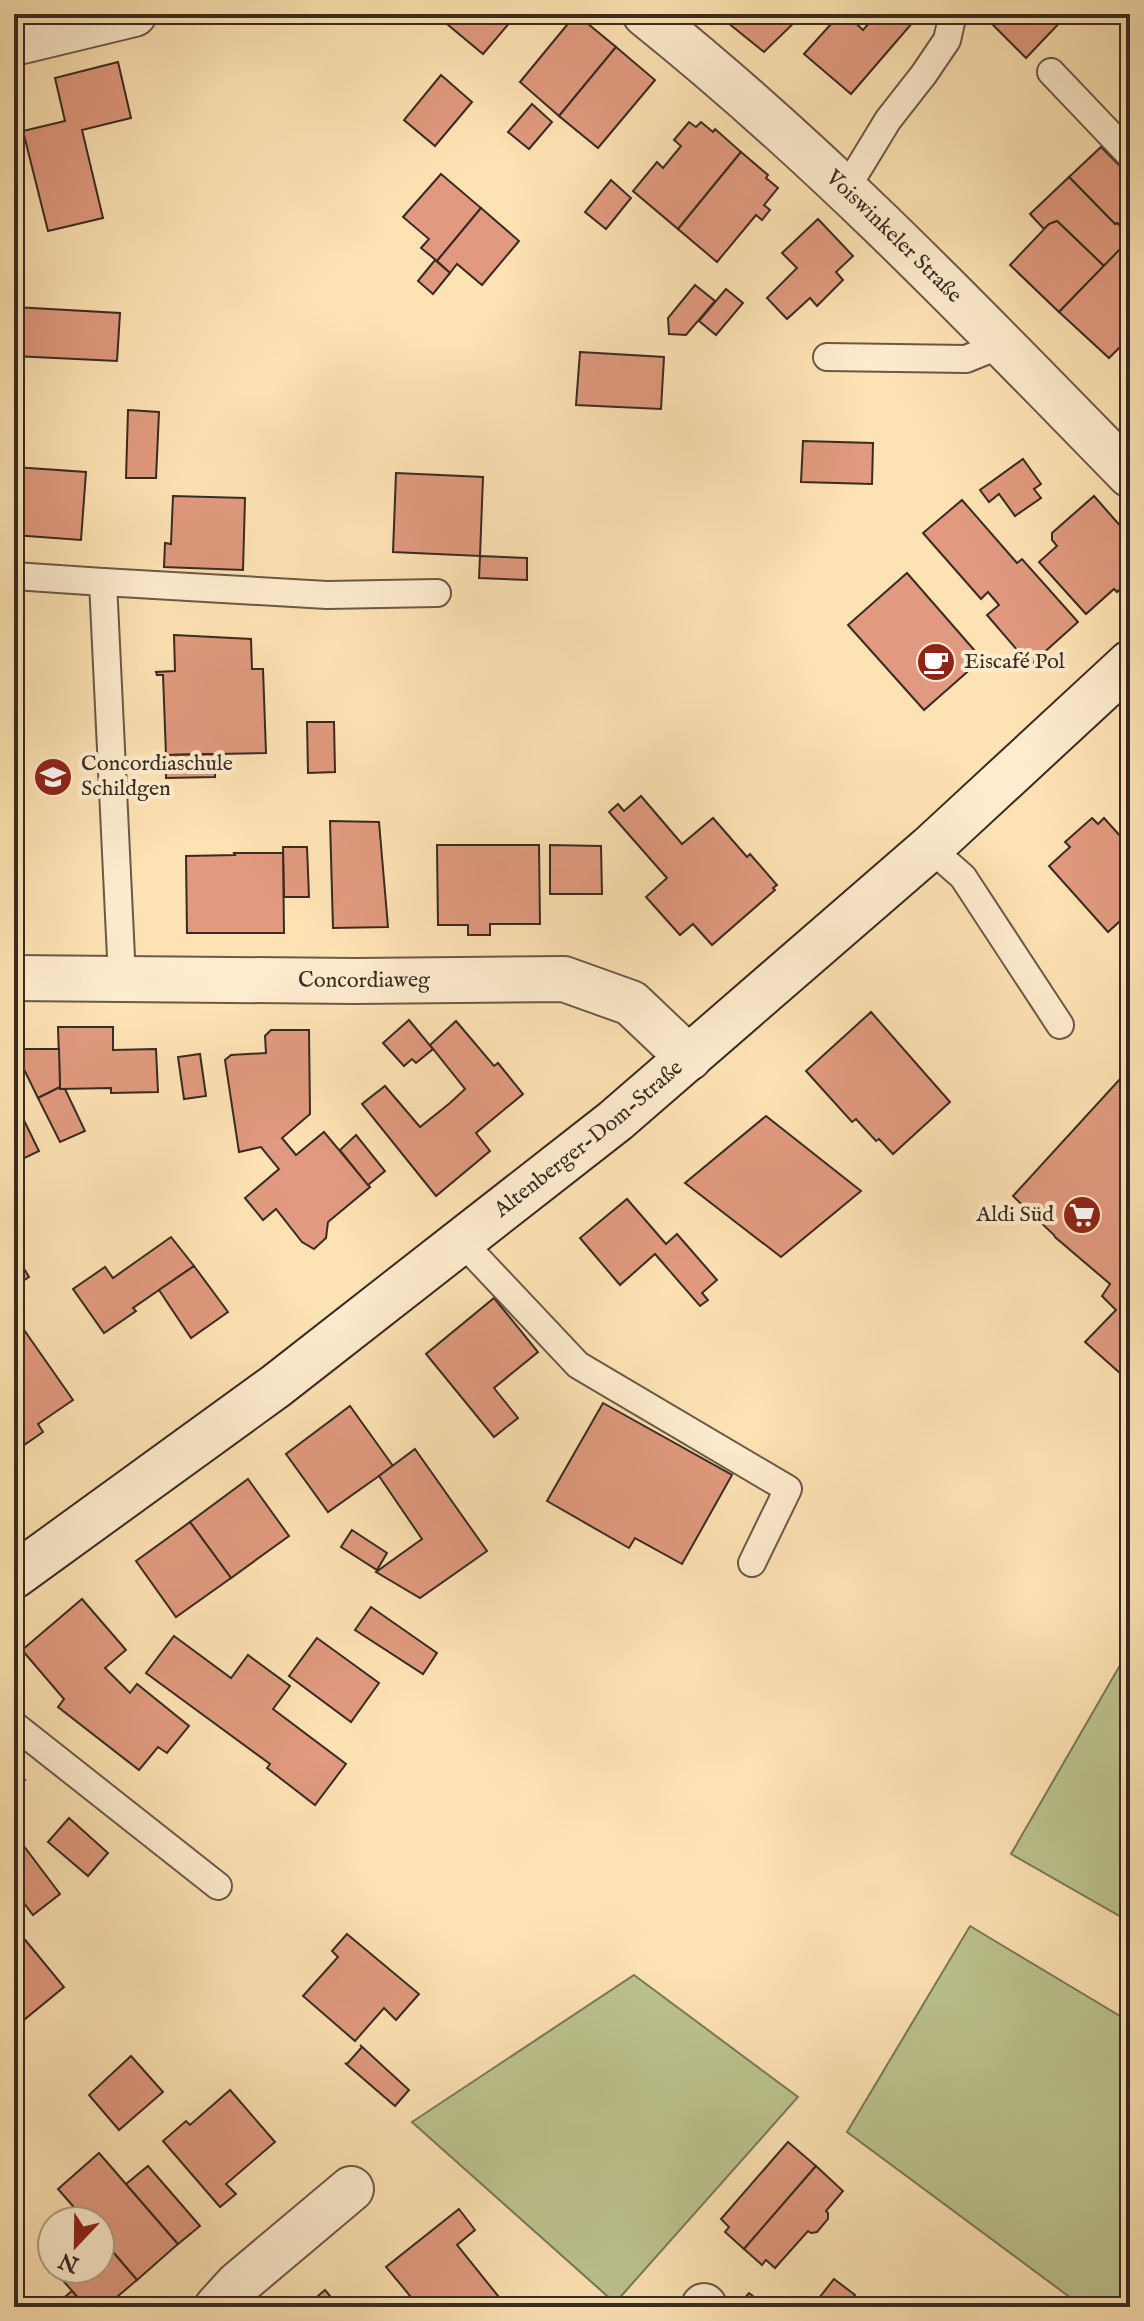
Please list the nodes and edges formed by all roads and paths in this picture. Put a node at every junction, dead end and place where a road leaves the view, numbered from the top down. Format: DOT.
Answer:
graph roads {
  1 [pos="134,14"];
  2 [pos="645,14"];
  3 [pos="953,14"];
  4 [pos="14,43"];
  5 [pos="1051,72"];
  6 [pos="1130,155"];
  7 [pos="846,189"];
  8 [pos="1003,344"];
  9 [pos="827,357"];
  10 [pos="1130,475"];
  11 [pos="14,576"];
  12 [pos="103,582"];
  13 [pos="437,593"];
  14 [pos="1130,663"];
  15 [pos="930,848"];
  16 [pos="14,978"];
  17 [pos="122,978"];
  18 [pos="1060,1025"];
  19 [pos="689,1058"];
  20 [pos="462,1242"];
  21 [pos="752,1563"];
  22 [pos="14,1576"];
  23 [pos="14,1725"];
  24 [pos="218,1886"];
  25 [pos="351,2189"];
  26 [pos="217,2307"];
  1 -- 4 [label="street"];
  2 -- 7 [label="street, Voiswinkeler Straße"];
  3 -- 7 [label="lane"];
  5 -- 6 [label="lane"];
  7 -- 8 [label="street, Voiswinkeler Straße"];
  8 -- 9 [label="lane"];
  8 -- 10 [label="street, Voiswinkeler Straße"];
  11 -- 12 [label="lane"];
  12 -- 13 [label="lane"];
  12 -- 17 [label="lane"];
  14 -- 15 [label="street, Altenberger-Dom-Straße"];
  15 -- 18 [label="lane"];
  15 -- 19 [label="street, Altenberger-Dom-Straße"];
  16 -- 17 [label="street, Concordiaweg"];
  17 -- 19 [label="street, Concordiaweg"];
  19 -- 20 [label="street, Altenberger-Dom-Straße"];
  20 -- 21 [label="lane"];
  20 -- 22 [label="street, Altenberger-Dom-Straße"];
  23 -- 24 [label="lane"];
  25 -- 26 [label="street"];
}
